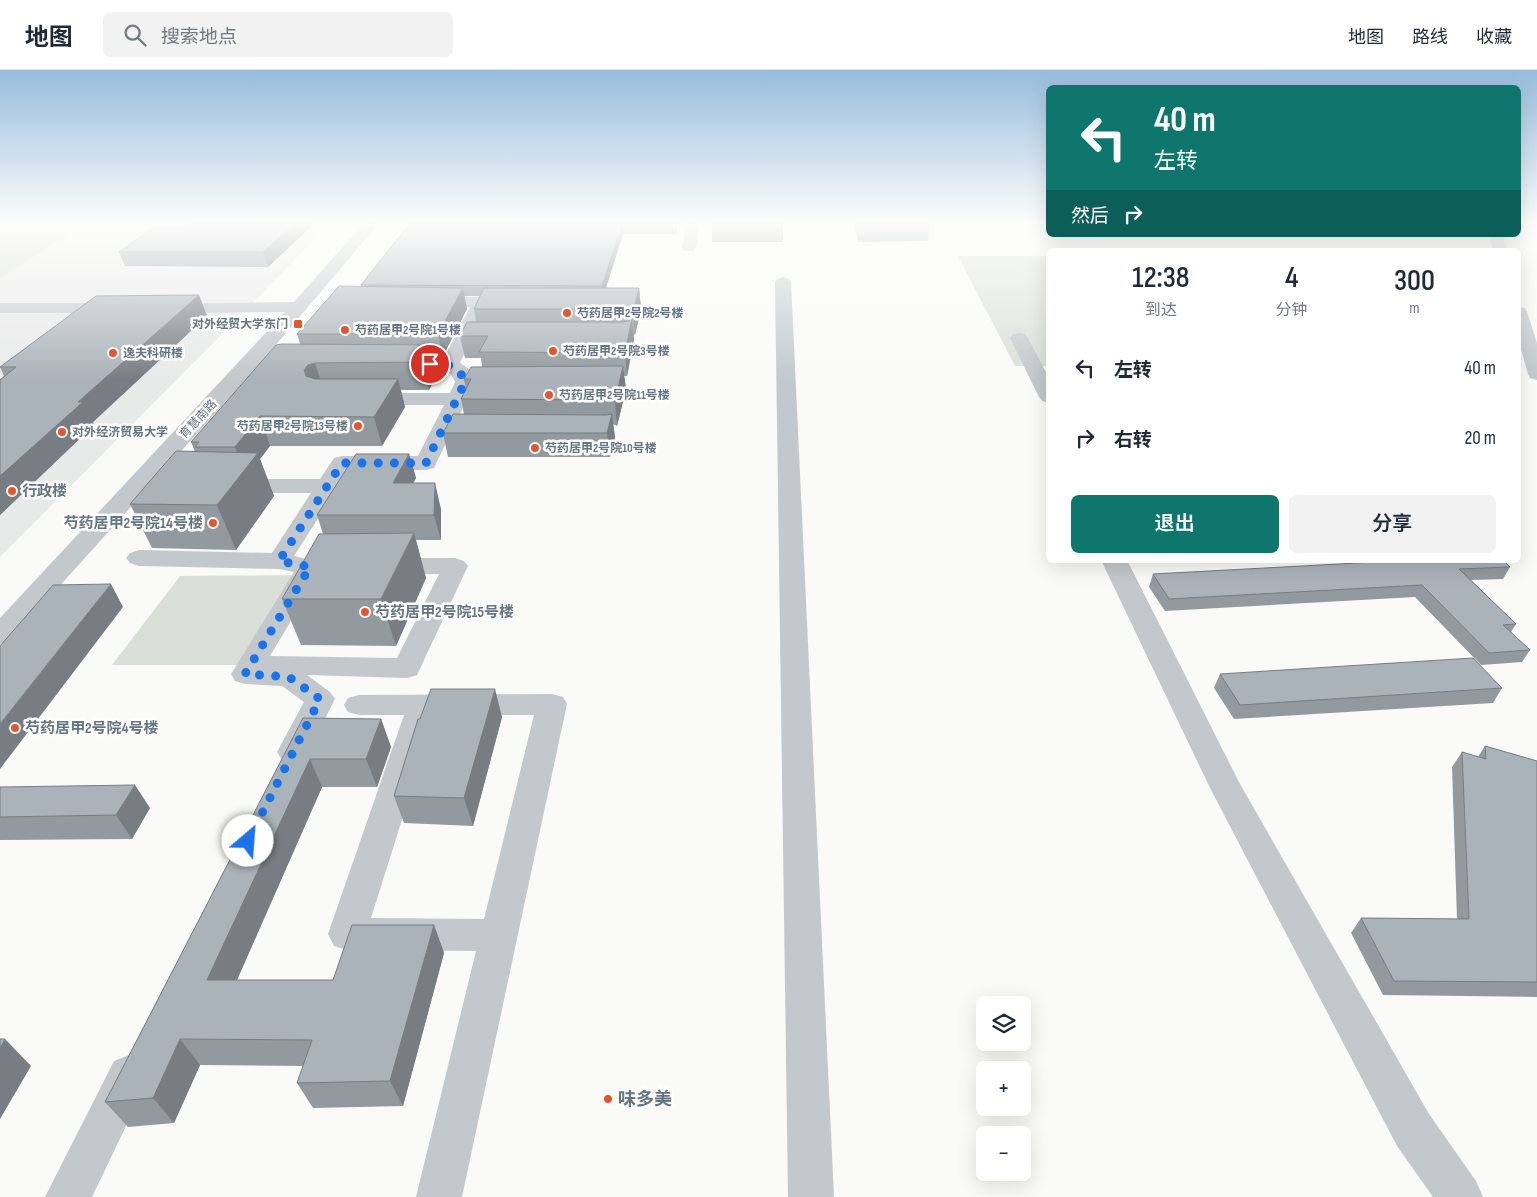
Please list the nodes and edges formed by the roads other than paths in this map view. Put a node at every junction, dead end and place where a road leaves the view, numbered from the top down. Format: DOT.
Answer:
graph roads {
  1 [pos="327,275"];
  2 [pos="782,282"];
  3 [pos="413,302"];
  4 [pos="481,302"];
  5 [pos="500,302"];
  6 [pos="299,307"];
  7 [pos="0,308"];
  8 [pos="132,308"];
  9 [pos="152,308"];
  10 [pos="1521,319"];
  11 [pos="463,337"];
  12 [pos="482,337"];
  13 [pos="1019,338"];
  14 [pos="1537,374"];
  15 [pos="455,378"];
  16 [pos="1046,390"];
  17 [pos="343,399"];
  18 [pos="208,486"];
  19 [pos="327,486"];
  20 [pos="139,558"];
  21 [pos="279,561"];
  22 [pos="1115,563"];
  23 [pos="358,566"];
  24 [pos="0,635"];
  25 [pos="251,664"];
  26 [pos="359,705"];
  27 [pos="423,705"];
  28 [pos="280,779"];
  29 [pos="498,935"];
  30 [pos="140,1055"];
  31 [pos="68,1197"];
  32 [pos="439,1197"];
  33 [pos="811,1197"];
  34 [pos="1460,1197"];
  1 -- 6 [label="street, 育慧南路"];
  2 -- 33 [label="street"];
  3 -- 4 [label="street"];
  4 -- 5 [label="street"];
  4 -- 11 [label="street"];
  6 -- 9 [label="street"];
  6 -- 24 [label="street, 育慧南路"];
  7 -- 8 [label="street"];
  10 -- 14 [label="street"];
  11 -- 12 [label="street"];
  11 -- 15 [label="street"];
  13 -- 16 [label="street"];
  15 -- 17 [label="street"];
  15 -- 19 [label="street"];
  18 -- 19 [label="street"];
  19 -- 21 [label="street"];
  20 -- 21 [label="street"];
  21 -- 25 [label="street"];
  22 -- 34 [label="street"];
  23 -- 25 [label="street"];
  25 -- 28 [label="street"];
  26 -- 27 [label="street"];
  27 -- 29 [label="street"];
  27 -- 29 [label="street"];
  29 -- 32 [label="street"];
  30 -- 31 [label="street"];
}
